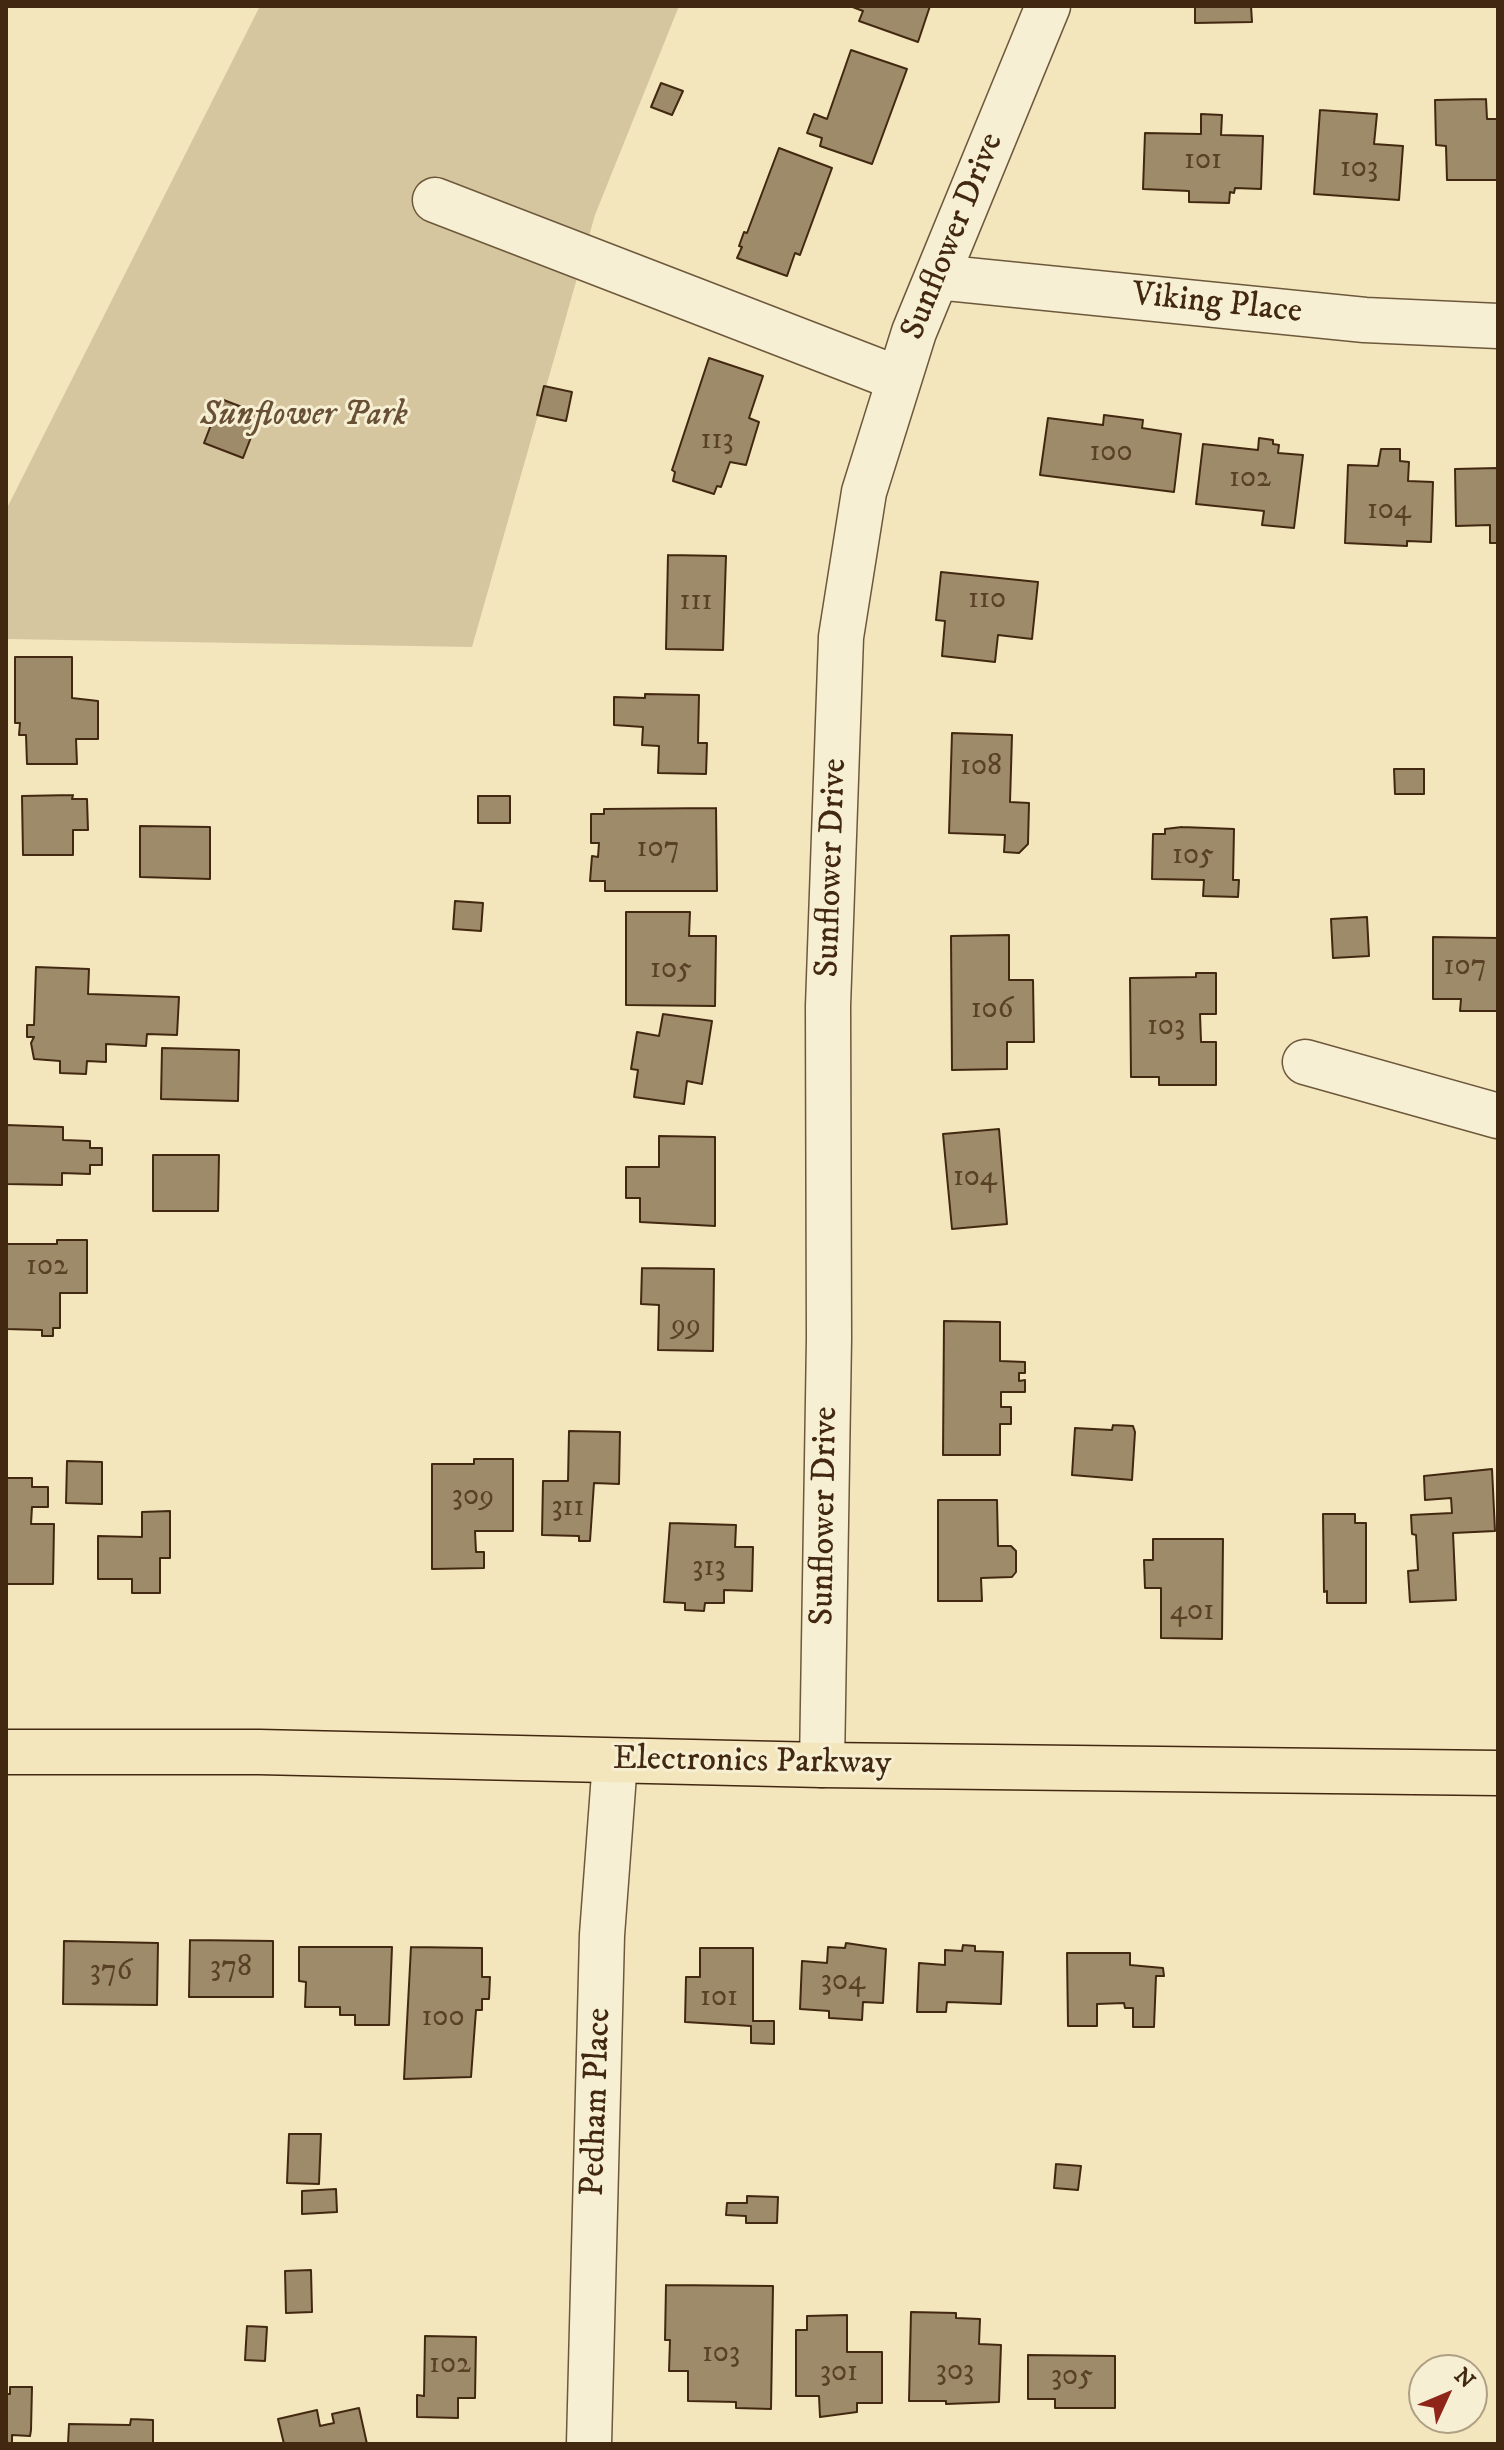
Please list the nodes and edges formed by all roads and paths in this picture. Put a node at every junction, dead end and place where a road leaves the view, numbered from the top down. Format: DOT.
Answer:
graph roads {
  1 [pos="1048,6"];
  2 [pos="435,200"];
  3 [pos="937,277"];
  4 [pos="1498,326"];
  5 [pos="899,379"];
  6 [pos="1305,1062"];
  7 [pos="1498,1116"];
  8 [pos="6,1752"];
  9 [pos="615,1761"];
  10 [pos="822,1765"];
  11 [pos="1498,1773"];
  12 [pos="589,2444"];
  1 -- 3 [label="street, Sunflower Drive"];
  2 -- 5 [label="street"];
  3 -- 4 [label="street, Viking Place"];
  3 -- 5 [label="street, Sunflower Drive"];
  5 -- 10 [label="street, Sunflower Drive"];
  6 -- 7 [label="street"];
  8 -- 9 [label="main road, Electronics Parkway"];
  9 -- 10 [label="main road, Electronics Parkway"];
  9 -- 12 [label="street, Pedham Place"];
  10 -- 11 [label="main road, Electronics Parkway"];
}
